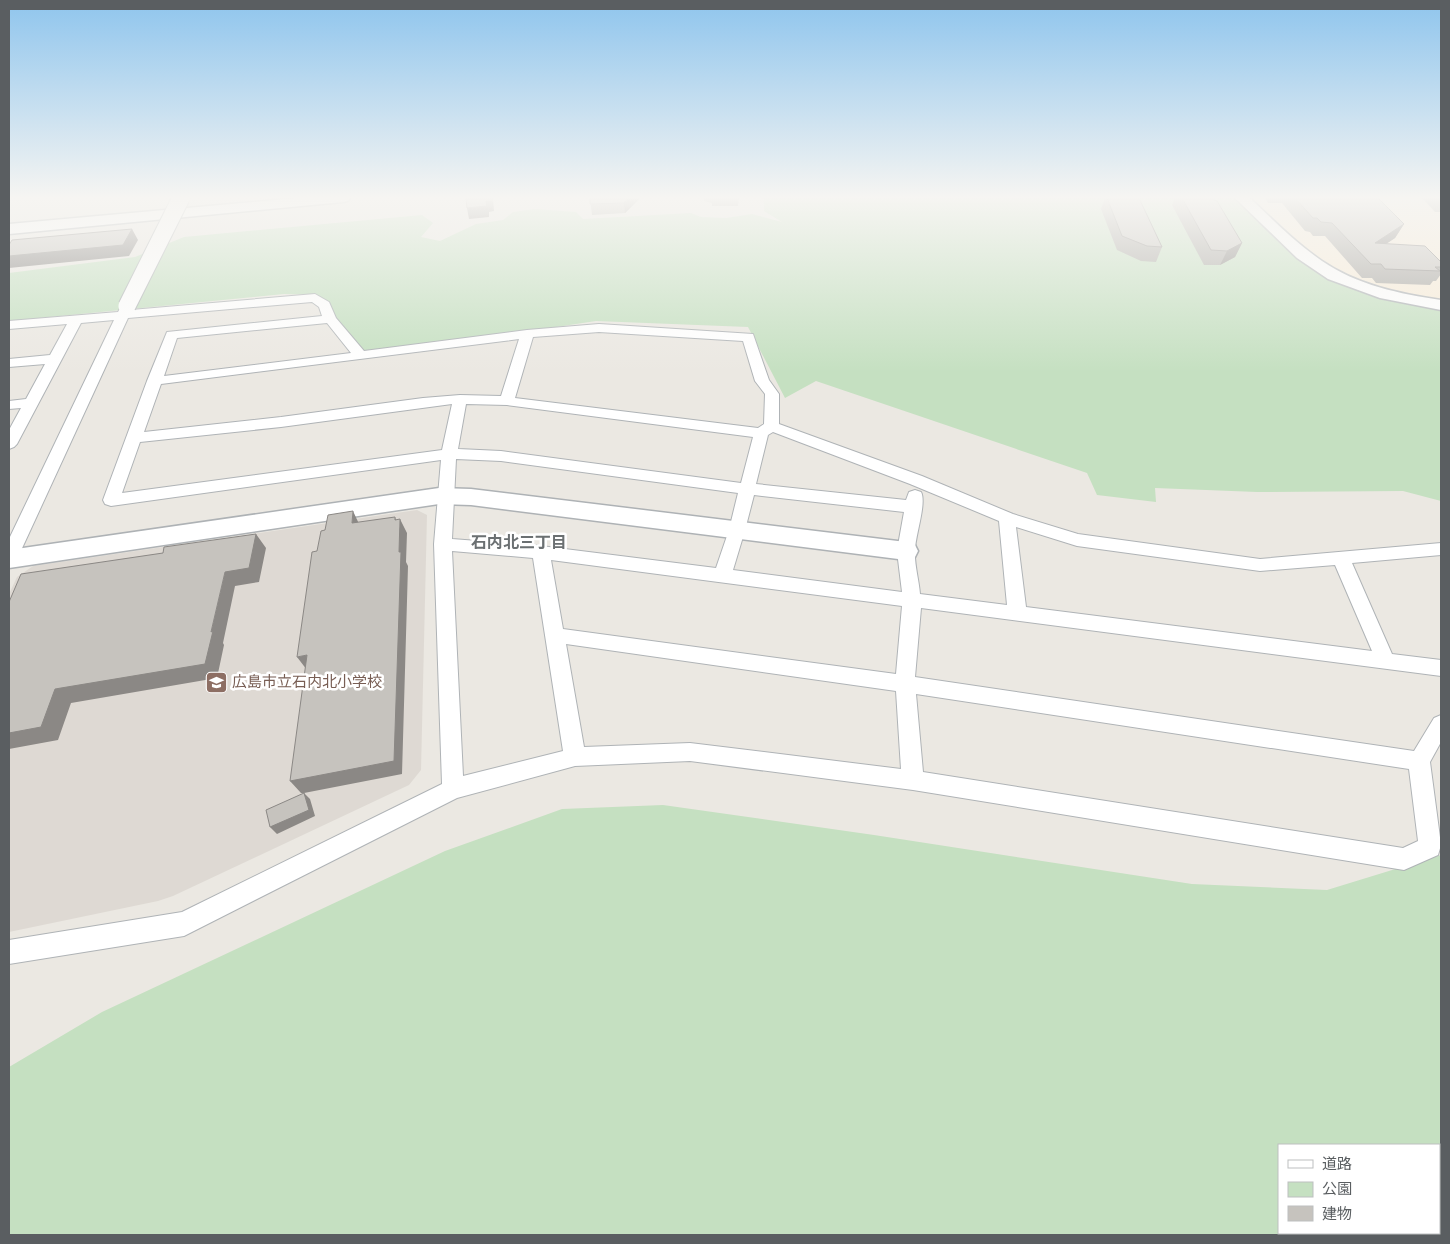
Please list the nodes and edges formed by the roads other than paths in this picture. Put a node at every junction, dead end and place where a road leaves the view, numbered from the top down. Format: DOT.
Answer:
graph roads {
  1 [pos="152,256"];
  2 [pos="1303,256"];
  3 [pos="1441,305"];
  4 [pos="125,310"];
  5 [pos="76,319"];
  6 [pos="330,319"];
  7 [pos="9,325"];
  8 [pos="527,334"];
  9 [pos="361,356"];
  10 [pos="55,359"];
  11 [pos="9,363"];
  12 [pos="154,382"];
  13 [pos="460,400"];
  14 [pos="507,401"];
  15 [pos="31,403"];
  16 [pos="9,405"];
  17 [pos="766,429"];
  18 [pos="133,438"];
  19 [pos="9,444"];
  20 [pos="449,454"];
  21 [pos="916,480"];
  22 [pos="748,489"];
  23 [pos="447,496"];
  24 [pos="914,507"];
  25 [pos="1008,518"];
  26 [pos="737,530"];
  27 [pos="444,544"];
  28 [pos="1441,549"];
  29 [pos="906,551"];
  30 [pos="541,552"];
  31 [pos="9,558"];
  32 [pos="1341,558"];
  33 [pos="722,575"];
  34 [pos="912,599"];
  35 [pos="1017,612"];
  36 [pos="555,635"];
  37 [pos="1385,659"];
  38 [pos="1441,668"];
  39 [pos="905,684"];
  40 [pos="1441,724"];
  41 [pos="576,757"];
  42 [pos="1419,761"];
  43 [pos="912,780"];
  44 [pos="453,789"];
  45 [pos="9,952"];
  1 -- 4 [label="street, bridge"];
  2 -- 3 [label="street"];
  4 -- 5 [label="street"];
  4 -- 6 [label="street"];
  4 -- 31 [label="street"];
  5 -- 7 [label="street"];
  5 -- 10 [label="street"];
  6 -- 9 [label="street"];
  6 -- 12 [label="street"];
  8 -- 9 [label="street"];
  8 -- 14 [label="street"];
  8 -- 17 [label="street"];
  9 -- 12 [label="street"];
  10 -- 11 [label="street"];
  10 -- 15 [label="street"];
  12 -- 18 [label="street"];
  13 -- 14 [label="street"];
  13 -- 18 [label="street"];
  13 -- 20 [label="street"];
  14 -- 17 [label="street"];
  15 -- 16 [label="street"];
  15 -- 19 [label="street"];
  17 -- 21 [label="street"];
  17 -- 22 [label="street"];
  18 -- 20 [label="street"];
  20 -- 22 [label="street"];
  20 -- 23 [label="street"];
  21 -- 24 [label="street"];
  21 -- 25 [label="street"];
  22 -- 24 [label="street"];
  22 -- 26 [label="street"];
  23 -- 26 [label="street"];
  23 -- 27 [label="street"];
  23 -- 31 [label="street"];
  24 -- 29 [label="street"];
  25 -- 32 [label="street"];
  25 -- 35 [label="street"];
  26 -- 29 [label="street"];
  26 -- 33 [label="street"];
  27 -- 30 [label="street"];
  27 -- 44 [label="street"];
  28 -- 32 [label="street"];
  29 -- 34 [label="street"];
  30 -- 33 [label="street"];
  30 -- 36 [label="street"];
  32 -- 37 [label="street"];
  33 -- 34 [label="street"];
  34 -- 35 [label="street"];
  34 -- 39 [label="street"];
  35 -- 37 [label="street"];
  36 -- 39 [label="street"];
  36 -- 41 [label="street"];
  37 -- 38 [label="street"];
  39 -- 42 [label="street"];
  39 -- 43 [label="street"];
  40 -- 42 [label="street"];
  41 -- 43 [label="street"];
  41 -- 44 [label="street"];
  42 -- 43 [label="street"];
  44 -- 45 [label="street"];
}
